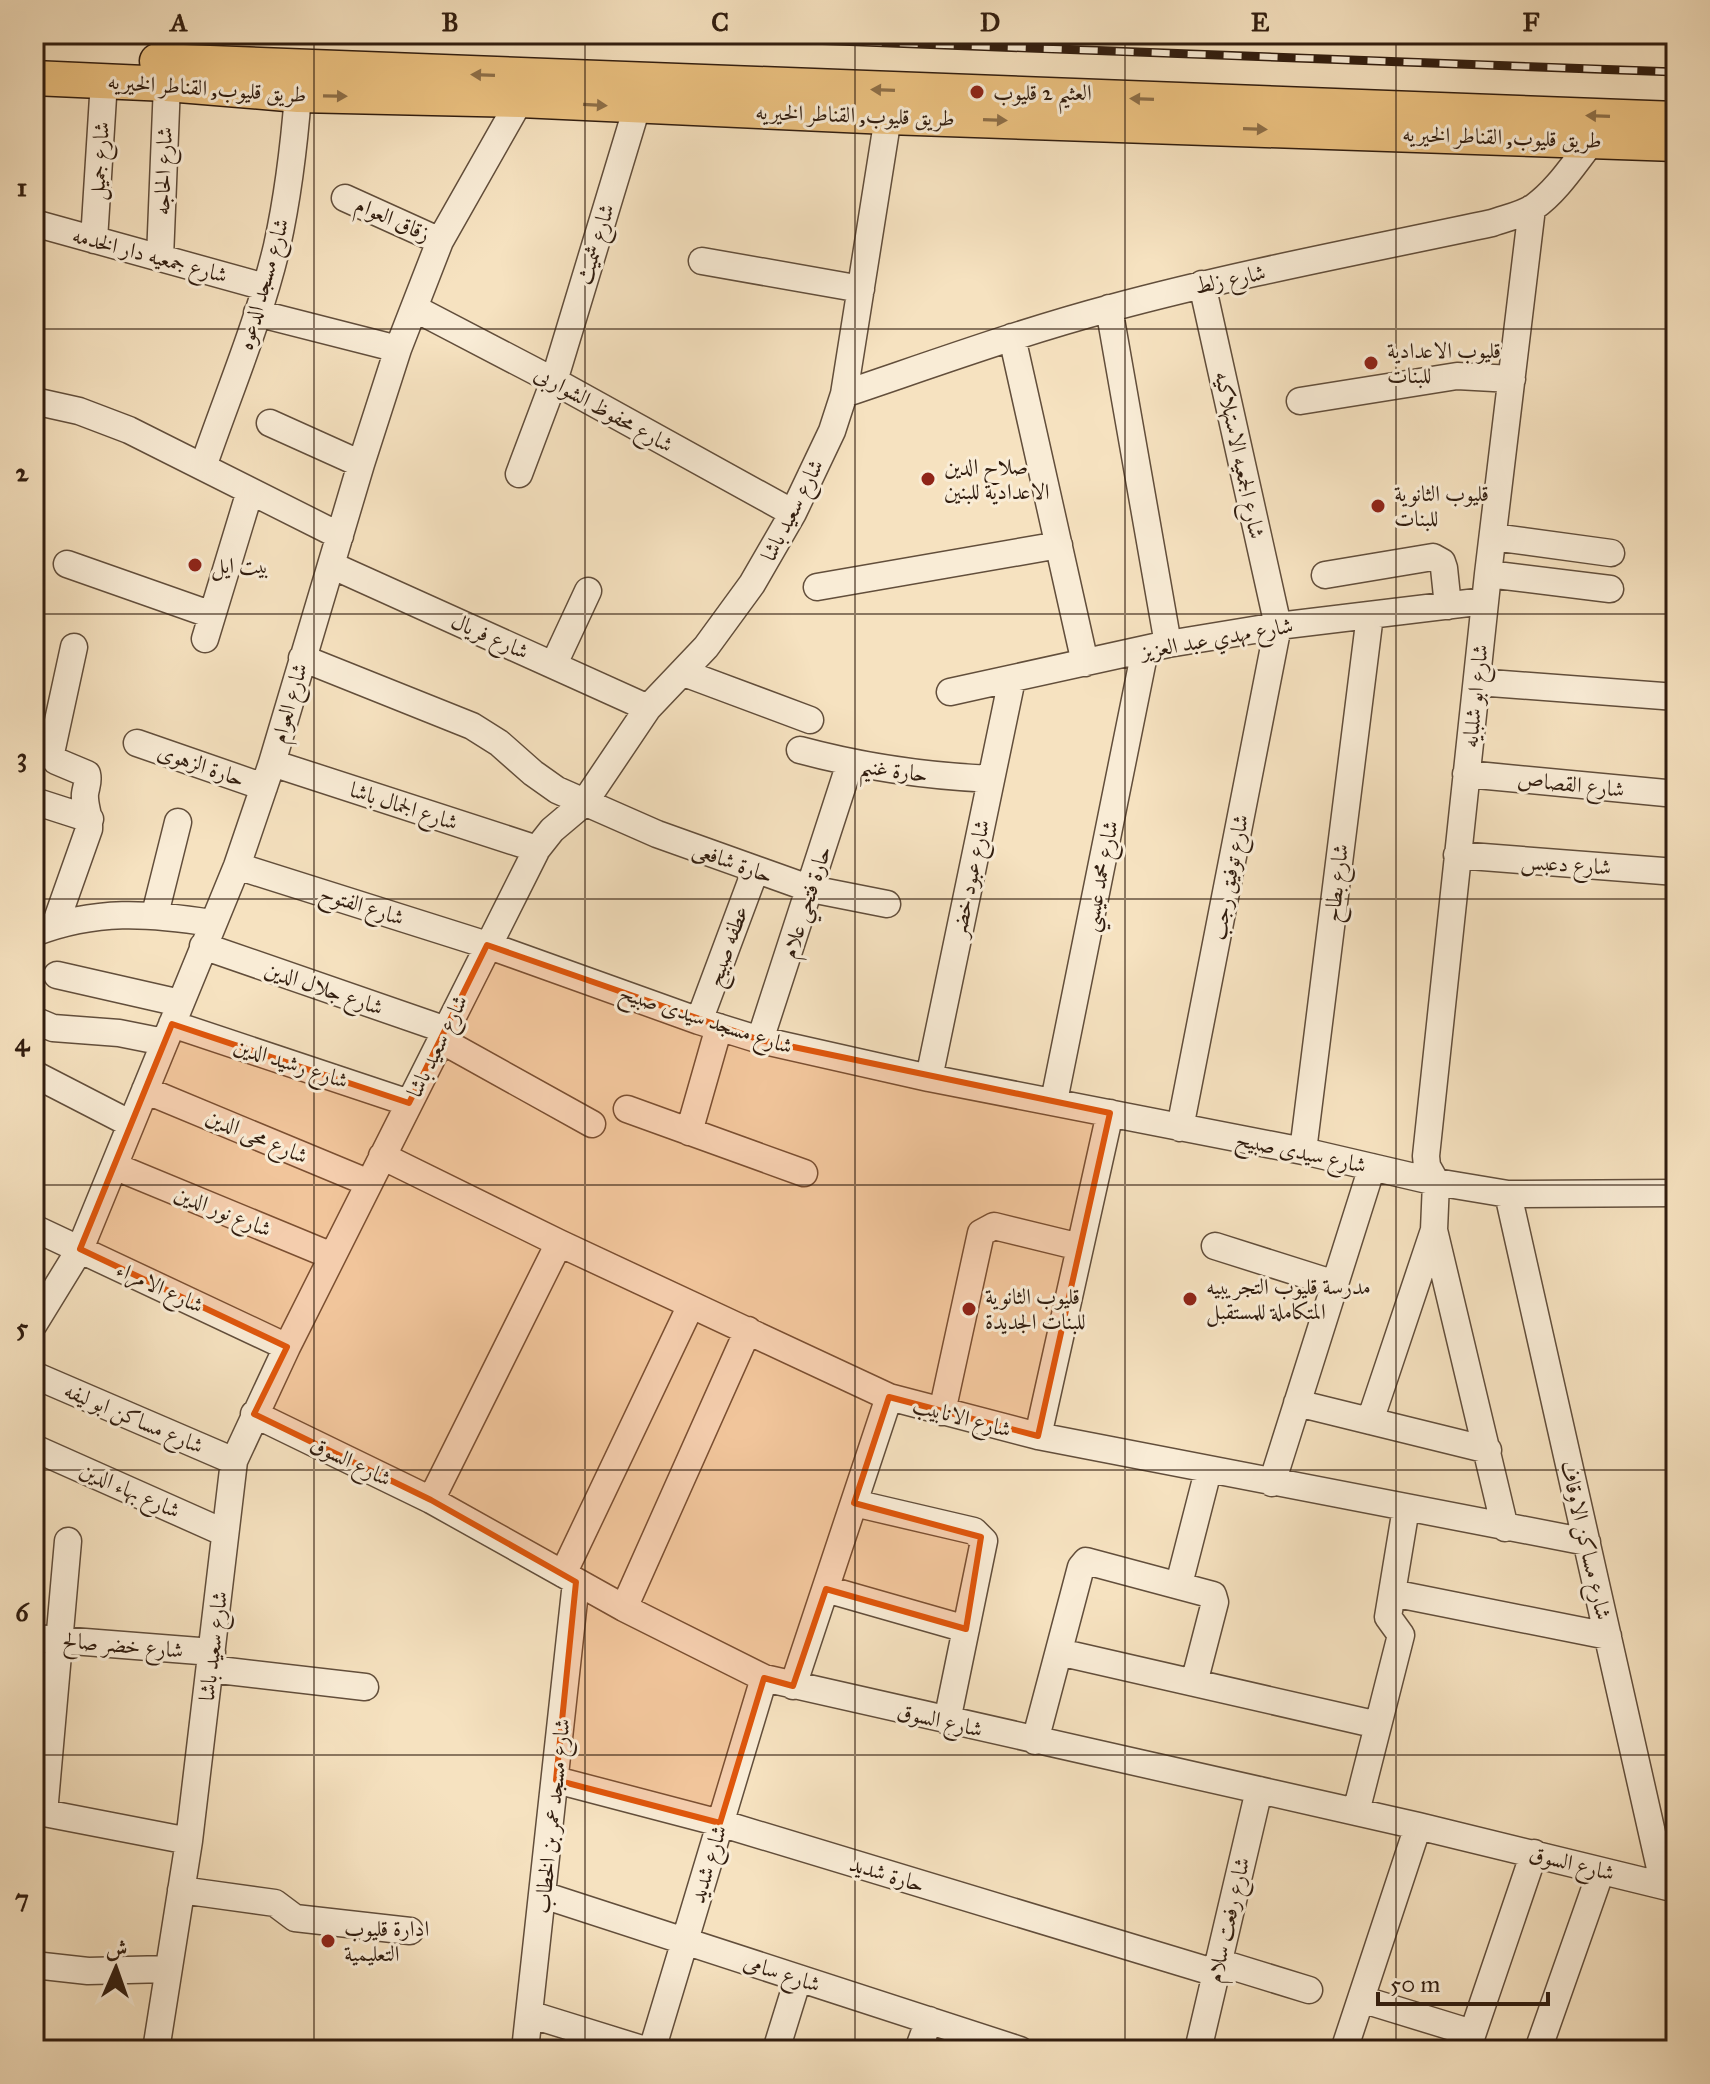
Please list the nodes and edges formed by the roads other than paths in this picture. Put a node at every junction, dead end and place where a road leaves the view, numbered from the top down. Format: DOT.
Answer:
graph roads {
  1 [pos="34,56"];
  2 [pos="34,78"];
  3 [pos="104,81"];
  4 [pos="167,84"];
  5 [pos="523,89"];
  6 [pos="298,95"];
  7 [pos="637,107"];
  8 [pos="888,117"];
  9 [pos="1676,119"];
  10 [pos="1593,140"];
  11 [pos="1676,144"];
  12 [pos="345,198"];
  13 [pos="1532,208"];
  14 [pos="34,223"];
  15 [pos="94,240"];
  16 [pos="440,241"];
  17 [pos="160,258"];
  18 [pos="702,261"];
  19 [pos="1202,284"];
  20 [pos="265,287"];
  21 [pos="861,289"];
  22 [pos="414,308"];
  23 [pos="1109,308"];
  24 [pos="257,313"];
  25 [pos="1012,337"];
  26 [pos="398,349"];
  27 [pos="1512,379"];
  28 [pos="554,381"];
  29 [pos="844,394"];
  30 [pos="34,401"];
  31 [pos="1300,401"];
  32 [pos="270,423"];
  33 [pos="361,464"];
  34 [pos="203,467"];
  35 [pos="519,474"];
  36 [pos="250,491"];
  37 [pos="793,513"];
  38 [pos="340,536"];
  39 [pos="1493,537"];
  40 [pos="1059,545"];
  41 [pos="1611,553"];
  42 [pos="67,564"];
  43 [pos="331,565"];
  44 [pos="1488,574"];
  45 [pos="1325,575"];
  46 [pos="817,587"];
  47 [pos="1610,589"];
  48 [pos="588,591"];
  49 [pos="1485,601"];
  50 [pos="1448,606"];
  51 [pos="1370,615"];
  52 [pos="1278,626"];
  53 [pos="74,647"];
  54 [pos="1157,647"];
  55 [pos="302,658"];
  56 [pos="1085,663"];
  57 [pos="554,664"];
  58 [pos="684,673"];
  59 [pos="1012,679"];
  60 [pos="1477,682"];
  61 [pos="950,692"];
  62 [pos="1676,697"];
  63 [pos="648,708"];
  64 [pos="810,720"];
  65 [pos="137,743"];
  66 [pos="800,750"];
  67 [pos="850,763"];
  68 [pos="1466,774"];
  69 [pos="268,775"];
  70 [pos="991,779"];
  71 [pos="1676,794"];
  72 [pos="34,801"];
  73 [pos="584,803"];
  74 [pos="90,819"];
  75 [pos="178,822"];
  76 [pos="537,849"];
  77 [pos="1457,855"];
  78 [pos="237,866"];
  79 [pos="755,871"];
  80 [pos="1676,872"];
  81 [pos="811,889"];
  82 [pos="887,904"];
  83 [pos="155,914"];
  84 [pos="44,929"];
  85 [pos="208,935"];
  86 [pos="487,945"];
  87 [pos="57,975"];
  88 [pos="34,1020"];
  89 [pos="172,1023"];
  90 [pos="709,1024"];
  91 [pos="443,1035"];
  92 [pos="760,1040"];
  93 [pos="34,1074"];
  94 [pos="929,1078"];
  95 [pos="145,1090"];
  96 [pos="1054,1101"];
  97 [pos="409,1103"];
  98 [pos="627,1109"];
  99 [pos="1110,1113"];
  100 [pos="131,1124"];
  101 [pos="592,1124"];
  102 [pos="1180,1128"];
  103 [pos="689,1132"];
  104 [pos="1303,1151"];
  105 [pos="382,1156"];
  106 [pos="114,1166"];
  107 [pos="1372,1167"];
  108 [pos="804,1173"];
  109 [pos="1436,1182"];
  110 [pos="369,1183"];
  111 [pos="1676,1193"];
  112 [pos="1508,1194"];
  113 [pos="34,1228"];
  114 [pos="1434,1230"];
  115 [pos="559,1243"];
  116 [pos="1215,1246"];
  117 [pos="1080,1247"];
  118 [pos="80,1249"];
  119 [pos="332,1256"];
  120 [pos="1335,1284"];
  121 [pos="691,1305"];
  122 [pos="34,1324"];
  123 [pos="748,1330"];
  124 [pos="287,1347"];
  125 [pos="34,1375"];
  126 [pos="889,1397"];
  127 [pos="1297,1403"];
  128 [pos="942,1412"];
  129 [pos="254,1414"];
  130 [pos="1370,1421"];
  131 [pos="1038,1436"];
  132 [pos="34,1448"];
  133 [pos="1488,1450"];
  134 [pos="234,1461"];
  135 [pos="1208,1471"];
  136 [pos="1272,1483"];
  137 [pos="431,1500"];
  138 [pos="854,1503"];
  139 [pos="1406,1508"];
  140 [pos="1505,1528"];
  141 [pos="225,1533"];
  142 [pos="68,1541"];
  143 [pos="1587,1542"];
  144 [pos="570,1578"];
  145 [pos="1179,1584"];
  146 [pos="826,1589"];
  147 [pos="1392,1593"];
  148 [pos="624,1608"];
  149 [pos="966,1629"];
  150 [pos="1608,1636"];
  151 [pos="47,1639"];
  152 [pos="1059,1652"];
  153 [pos="211,1661"];
  154 [pos="764,1678"];
  155 [pos="1194,1683"];
  156 [pos="793,1686"];
  157 [pos="365,1687"];
  158 [pos="947,1721"];
  159 [pos="1378,1725"];
  160 [pos="1035,1741"];
  161 [pos="556,1780"];
  162 [pos="1259,1790"];
  163 [pos="39,1812"];
  164 [pos="1356,1812"];
  165 [pos="720,1823"];
  166 [pos="1418,1826"];
  167 [pos="189,1841"];
  168 [pos="1534,1853"];
  169 [pos="1601,1871"];
  170 [pos="1670,1888"];
  171 [pos="181,1890"];
  172 [pos="543,1895"];
  173 [pos="410,1931"];
  174 [pos="685,1941"];
  175 [pos="34,1965"];
  176 [pos="1217,1968"];
  177 [pos="168,1969"];
  178 [pos="798,1979"];
  179 [pos="1309,1990"];
  180 [pos="1361,1999"];
  181 [pos="529,2014"];
  182 [pos="929,2020"];
  183 [pos="1470,2042"];
  184 [pos="156,2050"];
  185 [pos="525,2050"];
  186 [pos="645,2050"];
  187 [pos="652,2050"];
  188 [pos="776,2050"];
  189 [pos="918,2050"];
  190 [pos="1020,2050"];
  191 [pos="1198,2050"];
  192 [pos="1344,2050"];
  193 [pos="1538,2050"];
  5 -- 1 [label="main road, طريق قليوب, القناطر الخيريه, one-way"];
  2 -- 3 [label="main road, طريق قليوب, القناطر الخيريه"];
  3 -- 4 [label="main road, طريق قليوب, القناطر الخيريه"];
  3 -- 15 [label="street, شارع جميل"];
  4 -- 6 [label="main road, طريق قليوب, القناطر الخيريه"];
  4 -- 17 [label="street, شارع الحاجه"];
  6 -- 5 [label="main road, طريق قليوب, القناطر الخيريه, one-way"];
  5 -- 7 [label="main road, طريق قليوب, القناطر الخيريه, one-way"];
  9 -- 5 [label="main road, طريق قليوب, القناطر الخيريه, one-way"];
  5 -- 16 [label="street, شارع العوام"];
  6 -- 20 [label="street, شارع مسجد الدعوه"];
  7 -- 8 [label="main road, طريق قليوب, القناطر الخيريه"];
  7 -- 28 [label="street, شارع شميث"];
  8 -- 10 [label="main road, طريق قليوب, القناطر الخيريه, one-way"];
  8 -- 21 [label="street, شارع سعيد باشا"];
  10 -- 11 [label="main road, طريق قليوب, القناطر الخيريه"];
  10 -- 13 [label="street, شارع زلط"];
  12 -- 16 [label="street, زقاق العوام"];
  13 -- 19 [label="street, شارع زلط"];
  13 -- 27 [label="street, شارع ابو شلبايه"];
  14 -- 15 [label="street, شارع جمعيه دار الخدمه"];
  15 -- 17 [label="street, شارع جمعيه دار الخدمه"];
  16 -- 22 [label="street, شارع العوام"];
  17 -- 20 [label="street, شارع جمعيه دار الخدمه"];
  18 -- 21 [label="street"];
  19 -- 23 [label="street, شارع زلط"];
  19 -- 52 [label="street, شارع الجمعيه الاستهلاكيه"];
  20 -- 24 [label="street, شارع مسجد الدعوه"];
  21 -- 29 [label="street, شارع سعيد باشا"];
  22 -- 26 [label="street, شارع العوام"];
  22 -- 28 [label="street, شارع محفوظ الشواربى"];
  23 -- 25 [label="street, شارع زلط"];
  23 -- 54 [label="street"];
  24 -- 26 [label="street"];
  24 -- 34 [label="street, شارع مسجد الدعوه"];
  25 -- 29 [label="street, شارع زلط"];
  25 -- 40 [label="street"];
  26 -- 33 [label="street, شارع العوام"];
  27 -- 31 [label="street"];
  27 -- 39 [label="street, شارع ابو شلبايه"];
  28 -- 35 [label="street, شارع شميث"];
  28 -- 37 [label="street, شارع محفوظ الشواربى"];
  29 -- 37 [label="street, شارع سعيد باشا"];
  30 -- 34 [label="street"];
  32 -- 33 [label="street"];
  33 -- 38 [label="street, شارع العوام"];
  34 -- 36 [label="street"];
  36 -- 38 [label="street"];
  36 -- 42 [label="street"];
  37 -- 58 [label="street, شارع سعيد باشا"];
  38 -- 43 [label="street, شارع العوام"];
  39 -- 41 [label="street"];
  39 -- 44 [label="street, شارع ابو شلبايه"];
  40 -- 46 [label="street"];
  40 -- 56 [label="street"];
  43 -- 55 [label="street, شارع العوام"];
  43 -- 57 [label="street, شارع فريال"];
  44 -- 47 [label="street"];
  44 -- 49 [label="street, شارع ابو شلبايه"];
  45 -- 50 [label="street"];
  48 -- 57 [label="street"];
  49 -- 50 [label="street, شارع مهدي عبد العزيز"];
  49 -- 60 [label="street, شارع ابو شلبايه"];
  50 -- 51 [label="street, شارع مهدي عبد العزيز"];
  51 -- 52 [label="street, شارع مهدي عبد العزيز"];
  51 -- 104 [label="street, شارع بطاح"];
  52 -- 54 [label="street, شارع مهدي عبد العزيز"];
  52 -- 102 [label="street, شارع توفيق رجب"];
  53 -- 74 [label="street"];
  54 -- 56 [label="street, شارع مهدي عبد العزيز"];
  54 -- 96 [label="street, شارع محمد عيسي"];
  55 -- 69 [label="street, شارع العوام"];
  55 -- 73 [label="street, حارة شافعى"];
  56 -- 59 [label="street, شارع مهدي عبد العزيز"];
  57 -- 63 [label="street, شارع فريال"];
  58 -- 63 [label="street, شارع سعيد باشا"];
  58 -- 64 [label="street"];
  59 -- 61 [label="street, شارع مهدي عبد العزيز"];
  59 -- 70 [label="street, شارع عبود خضر"];
  60 -- 62 [label="street"];
  60 -- 68 [label="street, شارع ابو شلبايه"];
  63 -- 73 [label="street, شارع سعيد باشا"];
  65 -- 69 [label="street, حارة الزهوى"];
  66 -- 67 [label="street, حارة غنيم"];
  67 -- 70 [label="street, حارة غنيم"];
  67 -- 81 [label="street, حارة فتحي علام"];
  68 -- 71 [label="street, شارع القصاص"];
  68 -- 77 [label="street, شارع ابو شلبايه"];
  69 -- 76 [label="street, شارع الجمال باشا"];
  69 -- 78 [label="street, شارع العوام"];
  70 -- 94 [label="street, شارع عبود خضر"];
  72 -- 74 [label="street"];
  73 -- 76 [label="street, شارع سعيد باشا"];
  73 -- 79 [label="street, حارة شافعى"];
  74 -- 84 [label="street"];
  75 -- 83 [label="street"];
  76 -- 86 [label="street, شارع سعيد باشا"];
  77 -- 80 [label="street, شارع دعبس"];
  77 -- 109 [label="street, شارع ابو شلبايه"];
  78 -- 85 [label="street, شارع العوام"];
  78 -- 86 [label="street, شارع الفتوح"];
  79 -- 81 [label="street, حارة شافعى"];
  79 -- 90 [label="street, عطفه صبيح"];
  81 -- 82 [label="street, حارة شافعى"];
  81 -- 92 [label="street, حارة فتحي علام"];
  83 -- 84 [label="street, شارع جلال الدين"];
  83 -- 85 [label="street, شارع جلال الدين"];
  85 -- 89 [label="street, شارع العوام"];
  85 -- 91 [label="street, شارع جلال الدين"];
  86 -- 90 [label="street, شارع مسجد سيدى صبيح"];
  86 -- 91 [label="street, شارع سعيد باشا"];
  87 -- 89 [label="street"];
  88 -- 89 [label="street"];
  89 -- 95 [label="street, شارع العوام"];
  89 -- 97 [label="street, شارع رشيد الدين"];
  90 -- 92 [label="street, شارع مسجد سيدى صبيح"];
  90 -- 103 [label="street, عطفه صبيح"];
  91 -- 97 [label="street, شارع سعيد باشا"];
  91 -- 101 [label="street, شارع جلال الدين"];
  92 -- 94 [label="street, شارع مسجد سيدى صبيح"];
  93 -- 100 [label="street"];
  94 -- 96 [label="street, شارع سيدى صبيح"];
  95 -- 100 [label="street, شارع العوام"];
  95 -- 110 [label="street, شارع محى الدين"];
  96 -- 99 [label="street, شارع سيدى صبيح"];
  97 -- 105 [label="street, شارع سعيد باشا"];
  98 -- 103 [label="street"];
  99 -- 102 [label="street, شارع سيدى صبيح"];
  99 -- 117 [label="street"];
  100 -- 106 [label="street, شارع العوام"];
  102 -- 104 [label="street, شارع سيدى صبيح"];
  103 -- 108 [label="street"];
  104 -- 107 [label="street, شارع سيدى صبيح"];
  105 -- 110 [label="street, شارع سعيد باشا"];
  105 -- 115 [label="street, شارع الانابيب"];
  106 -- 118 [label="street, شارع العوام"];
  106 -- 119 [label="street, شارع نور الدين"];
  107 -- 109 [label="street, شارع سيدى صبيح"];
  107 -- 120 [label="street"];
  109 -- 112 [label="street, شارع سيدى صبيح"];
  109 -- 114 [label="street, شارع ابو شلبايه"];
  110 -- 119 [label="street, شارع سعيد باشا"];
  111 -- 112 [label="street, شارع سيدى صبيح"];
  112 -- 143 [label="street, شارع مساكن الاوقاف"];
  113 -- 118 [label="street, شارع الامراء"];
  114 -- 130 [label="street"];
  114 -- 133 [label="street"];
  115 -- 121 [label="street, شارع الانابيب"];
  115 -- 137 [label="street"];
  116 -- 120 [label="street"];
  117 -- 128 [label="street"];
  117 -- 131 [label="street"];
  118 -- 122 [label="street, شارع العوام"];
  118 -- 124 [label="street, شارع الامراء"];
  119 -- 124 [label="street, شارع سعيد باشا"];
  120 -- 127 [label="street"];
  121 -- 123 [label="street, شارع الانابيب"];
  121 -- 144 [label="street, شارع مسجد عمر بن الخطاب"];
  123 -- 126 [label="street, شارع الانابيب"];
  123 -- 148 [label="street"];
  124 -- 129 [label="street, شارع سعيد باشا"];
  125 -- 134 [label="street, شارع مساكن ابو ليفه"];
  126 -- 128 [label="street, شارع الانابيب"];
  126 -- 138 [label="street"];
  127 -- 130 [label="street"];
  127 -- 136 [label="street"];
  128 -- 131 [label="street, شارع الانابيب"];
  129 -- 134 [label="street, شارع سعيد باشا"];
  129 -- 137 [label="street, شارع السوق"];
  130 -- 133 [label="street"];
  131 -- 135 [label="street, شارع الانابيب"];
  132 -- 141 [label="street, شارع بهاء الدين"];
  133 -- 140 [label="street"];
  134 -- 141 [label="street, شارع سعيد باشا"];
  135 -- 136 [label="street, شارع الانابيب"];
  135 -- 145 [label="street"];
  136 -- 139 [label="street, شارع الانابيب"];
  137 -- 144 [label="street, شارع السوق"];
  138 -- 146 [label="street"];
  138 -- 149 [label="street"];
  139 -- 140 [label="street, شارع الانابيب"];
  139 -- 147 [label="street"];
  140 -- 143 [label="street, شارع الانابيب"];
  141 -- 153 [label="street, شارع سعيد باشا"];
  142 -- 151 [label="street"];
  143 -- 150 [label="street, شارع مساكن الاوقاف"];
  144 -- 148 [label="street, شارع السوق"];
  144 -- 161 [label="street, شارع مسجد عمر بن الخطاب"];
  145 -- 152 [label="street"];
  145 -- 155 [label="street"];
  146 -- 149 [label="street"];
  146 -- 156 [label="street"];
  147 -- 150 [label="street"];
  147 -- 159 [label="street"];
  148 -- 154 [label="street, شارع السوق"];
  149 -- 158 [label="street"];
  150 -- 170 [label="street, شارع مساكن الاوقاف"];
  151 -- 153 [label="street, شارع خضر صالح"];
  151 -- 163 [label="street"];
  152 -- 155 [label="street"];
  152 -- 160 [label="street"];
  153 -- 157 [label="street, شارع خضر صالح"];
  153 -- 167 [label="street, شارع سعيد باشا"];
  154 -- 156 [label="street, شارع السوق"];
  154 -- 165 [label="street, شارع شديد"];
  155 -- 159 [label="street"];
  156 -- 158 [label="street, شارع السوق"];
  158 -- 160 [label="street, شارع السوق"];
  159 -- 164 [label="street"];
  160 -- 162 [label="street, شارع السوق"];
  161 -- 165 [label="street, حارة شديد"];
  161 -- 172 [label="street, شارع مسجد عمر بن الخطاب"];
  162 -- 164 [label="street, شارع السوق"];
  162 -- 176 [label="street, شارع رفعت سلام"];
  163 -- 167 [label="street"];
  164 -- 166 [label="street, شارع السوق"];
  165 -- 174 [label="street, شارع شديد"];
  165 -- 176 [label="street, حارة شديد"];
  166 -- 168 [label="street, شارع السوق"];
  166 -- 180 [label="street"];
  167 -- 171 [label="street, شارع سعيد باشا"];
  168 -- 169 [label="street, شارع السوق"];
  168 -- 183 [label="street"];
  169 -- 170 [label="street, شارع السوق"];
  169 -- 193 [label="street"];
  171 -- 173 [label="street"];
  171 -- 177 [label="street, شارع سعيد باشا"];
  172 -- 174 [label="street, شارع سامى"];
  172 -- 181 [label="street, شارع مسجد عمر بن الخطاب"];
  174 -- 178 [label="street, شارع سامى"];
  174 -- 187 [label="street, شارع شديد"];
  175 -- 177 [label="street"];
  176 -- 179 [label="street, حارة شديد"];
  176 -- 191 [label="street, شارع رفعت سلام"];
  177 -- 184 [label="street, شارع سعيد باشا"];
  178 -- 182 [label="street, شارع سامى"];
  178 -- 188 [label="street"];
  180 -- 183 [label="street"];
  180 -- 192 [label="street"];
  181 -- 185 [label="street, شارع مسجد عمر بن الخطاب"];
  181 -- 186 [label="street"];
  182 -- 189 [label="street"];
  182 -- 190 [label="street, شارع سامى"];
}
